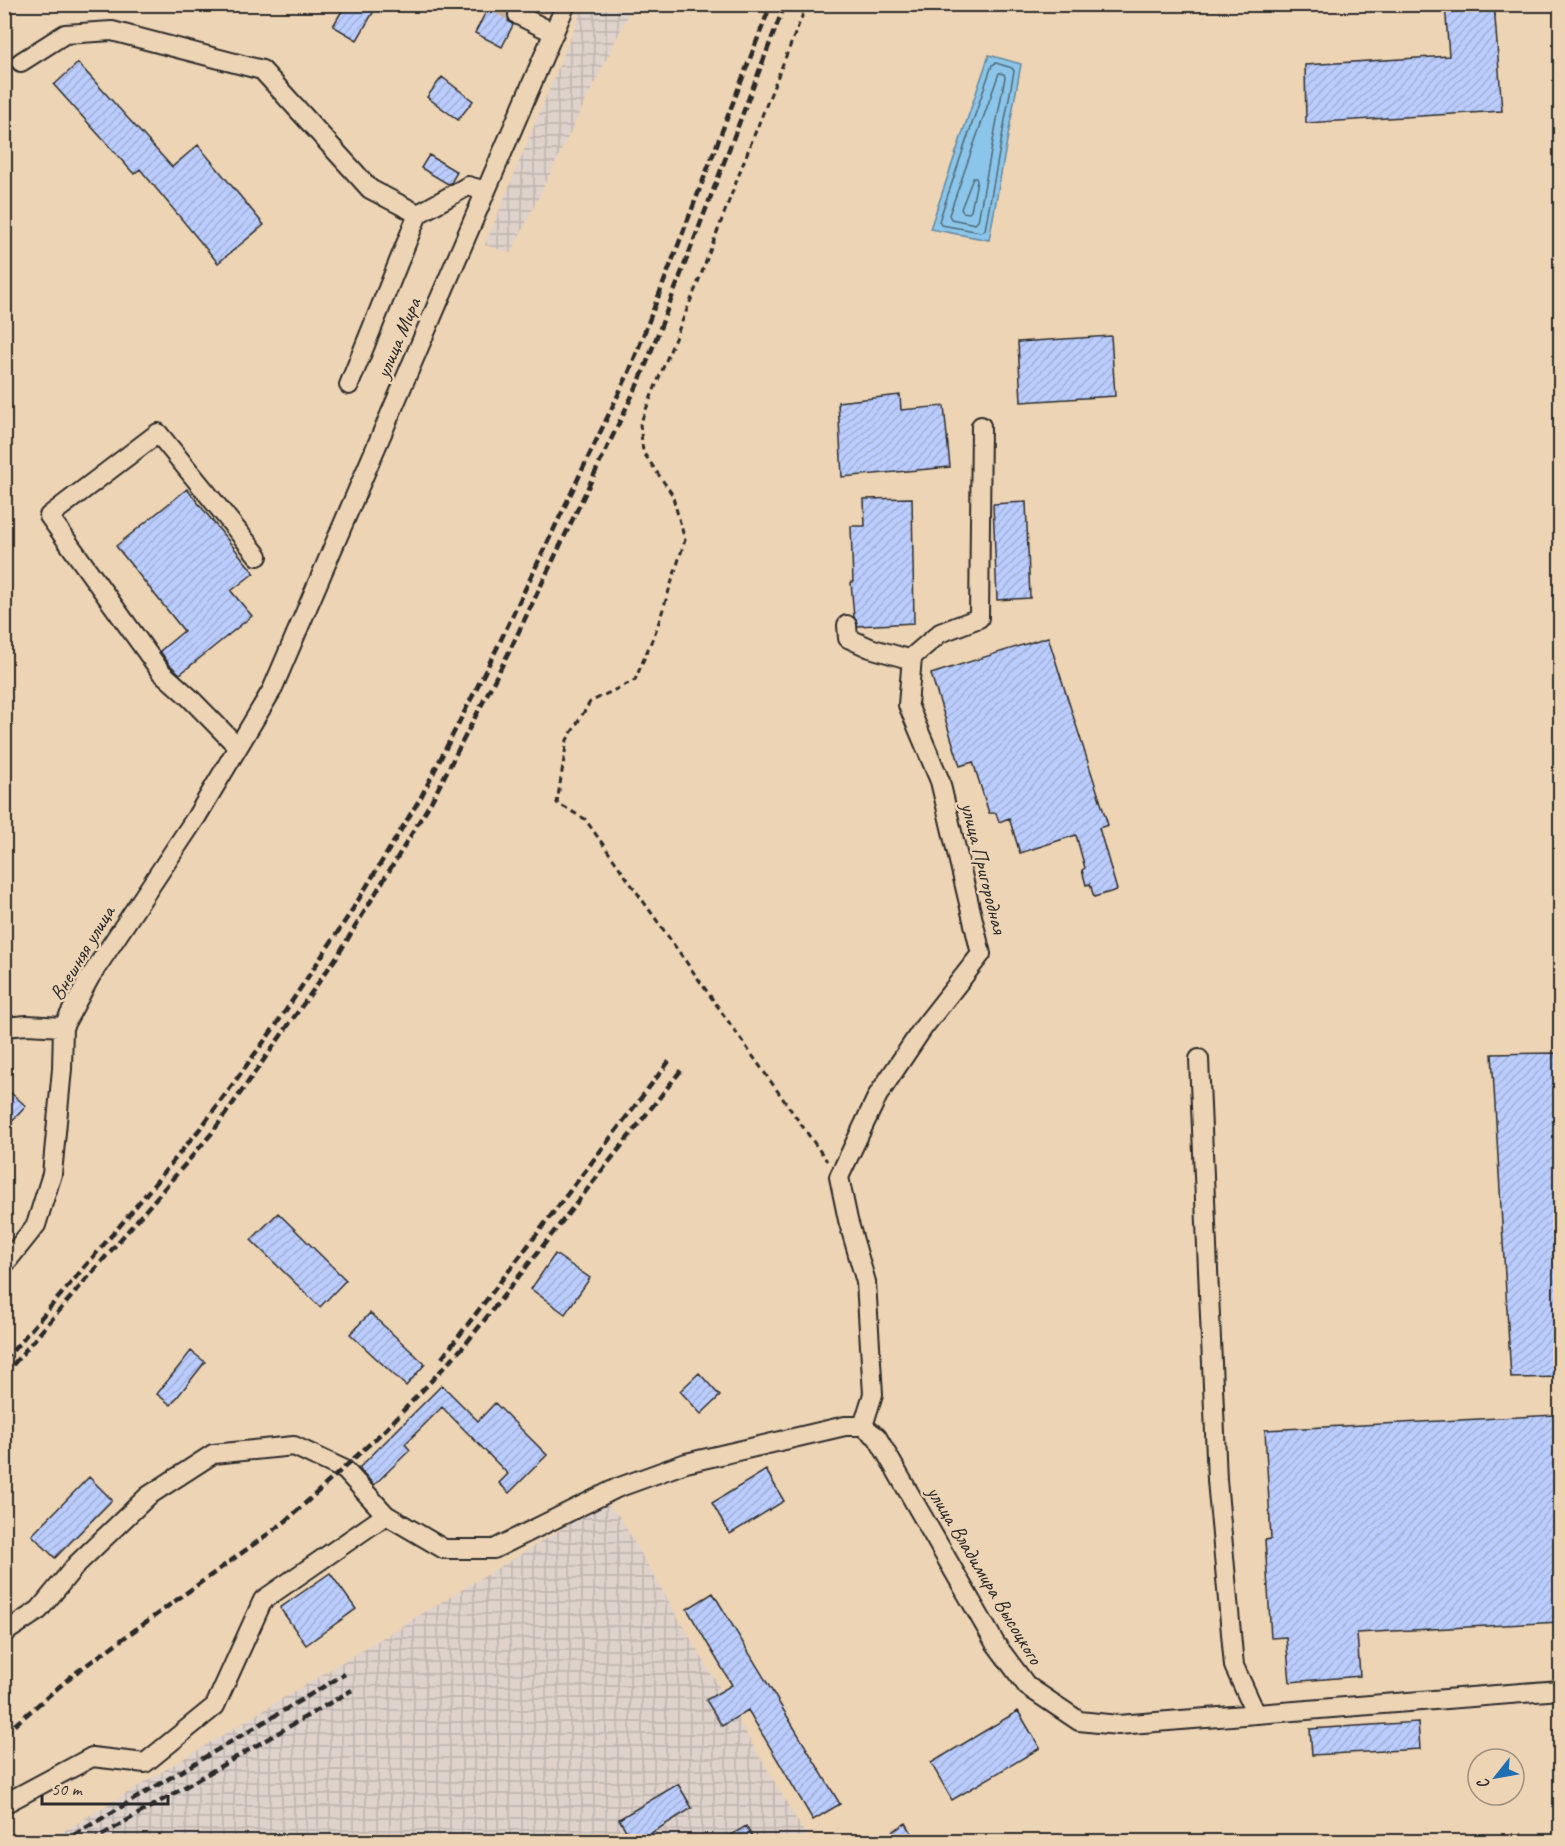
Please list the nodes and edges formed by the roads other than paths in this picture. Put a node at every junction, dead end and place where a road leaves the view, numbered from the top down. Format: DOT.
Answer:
graph roads {
  1 [pos="566,4"];
  2 [pos="518,15"];
  3 [pos="554,33"];
  4 [pos="21,62"];
  5 [pos="486,191"];
  6 [pos="418,214"];
  7 [pos="350,385"];
  8 [pos="981,426"];
  9 [pos="258,556"];
  10 [pos="847,626"];
  11 [pos="912,660"];
  12 [pos="272,690"];
  13 [pos="238,747"];
  14 [pos="4,1027"];
  15 [pos="63,1028"];
  16 [pos="1199,1059"];
  17 [pos="4,1265"];
  18 [pos="863,1426"];
  19 [pos="386,1515"];
  20 [pos="4,1633"];
  21 [pos="1560,1690"];
  22 [pos="1256,1714"];
  23 [pos="4,1804"];
  1 -- 3 [label="street, улица Мира"];
  2 -- 3 [label="street"];
  3 -- 5 [label="street, улица Мира"];
  4 -- 6 [label="street"];
  5 -- 6 [label="street"];
  5 -- 12 [label="street, улица Мира"];
  6 -- 7 [label="street"];
  8 -- 11 [label="street"];
  9 -- 13 [label="street"];
  10 -- 11 [label="street"];
  11 -- 18 [label="street, улица Пригородная"];
  12 -- 13 [label="street, Внешняя улица"];
  13 -- 15 [label="street, Внешняя улица"];
  14 -- 15 [label="street"];
  15 -- 17 [label="street, Внешняя улица"];
  16 -- 22 [label="street"];
  18 -- 19 [label="street"];
  18 -- 22 [label="street, улица Владимира Высоцкого"];
  19 -- 20 [label="street"];
  19 -- 23 [label="street"];
  21 -- 22 [label="street, улица Владимира Высоцкого"];
}
